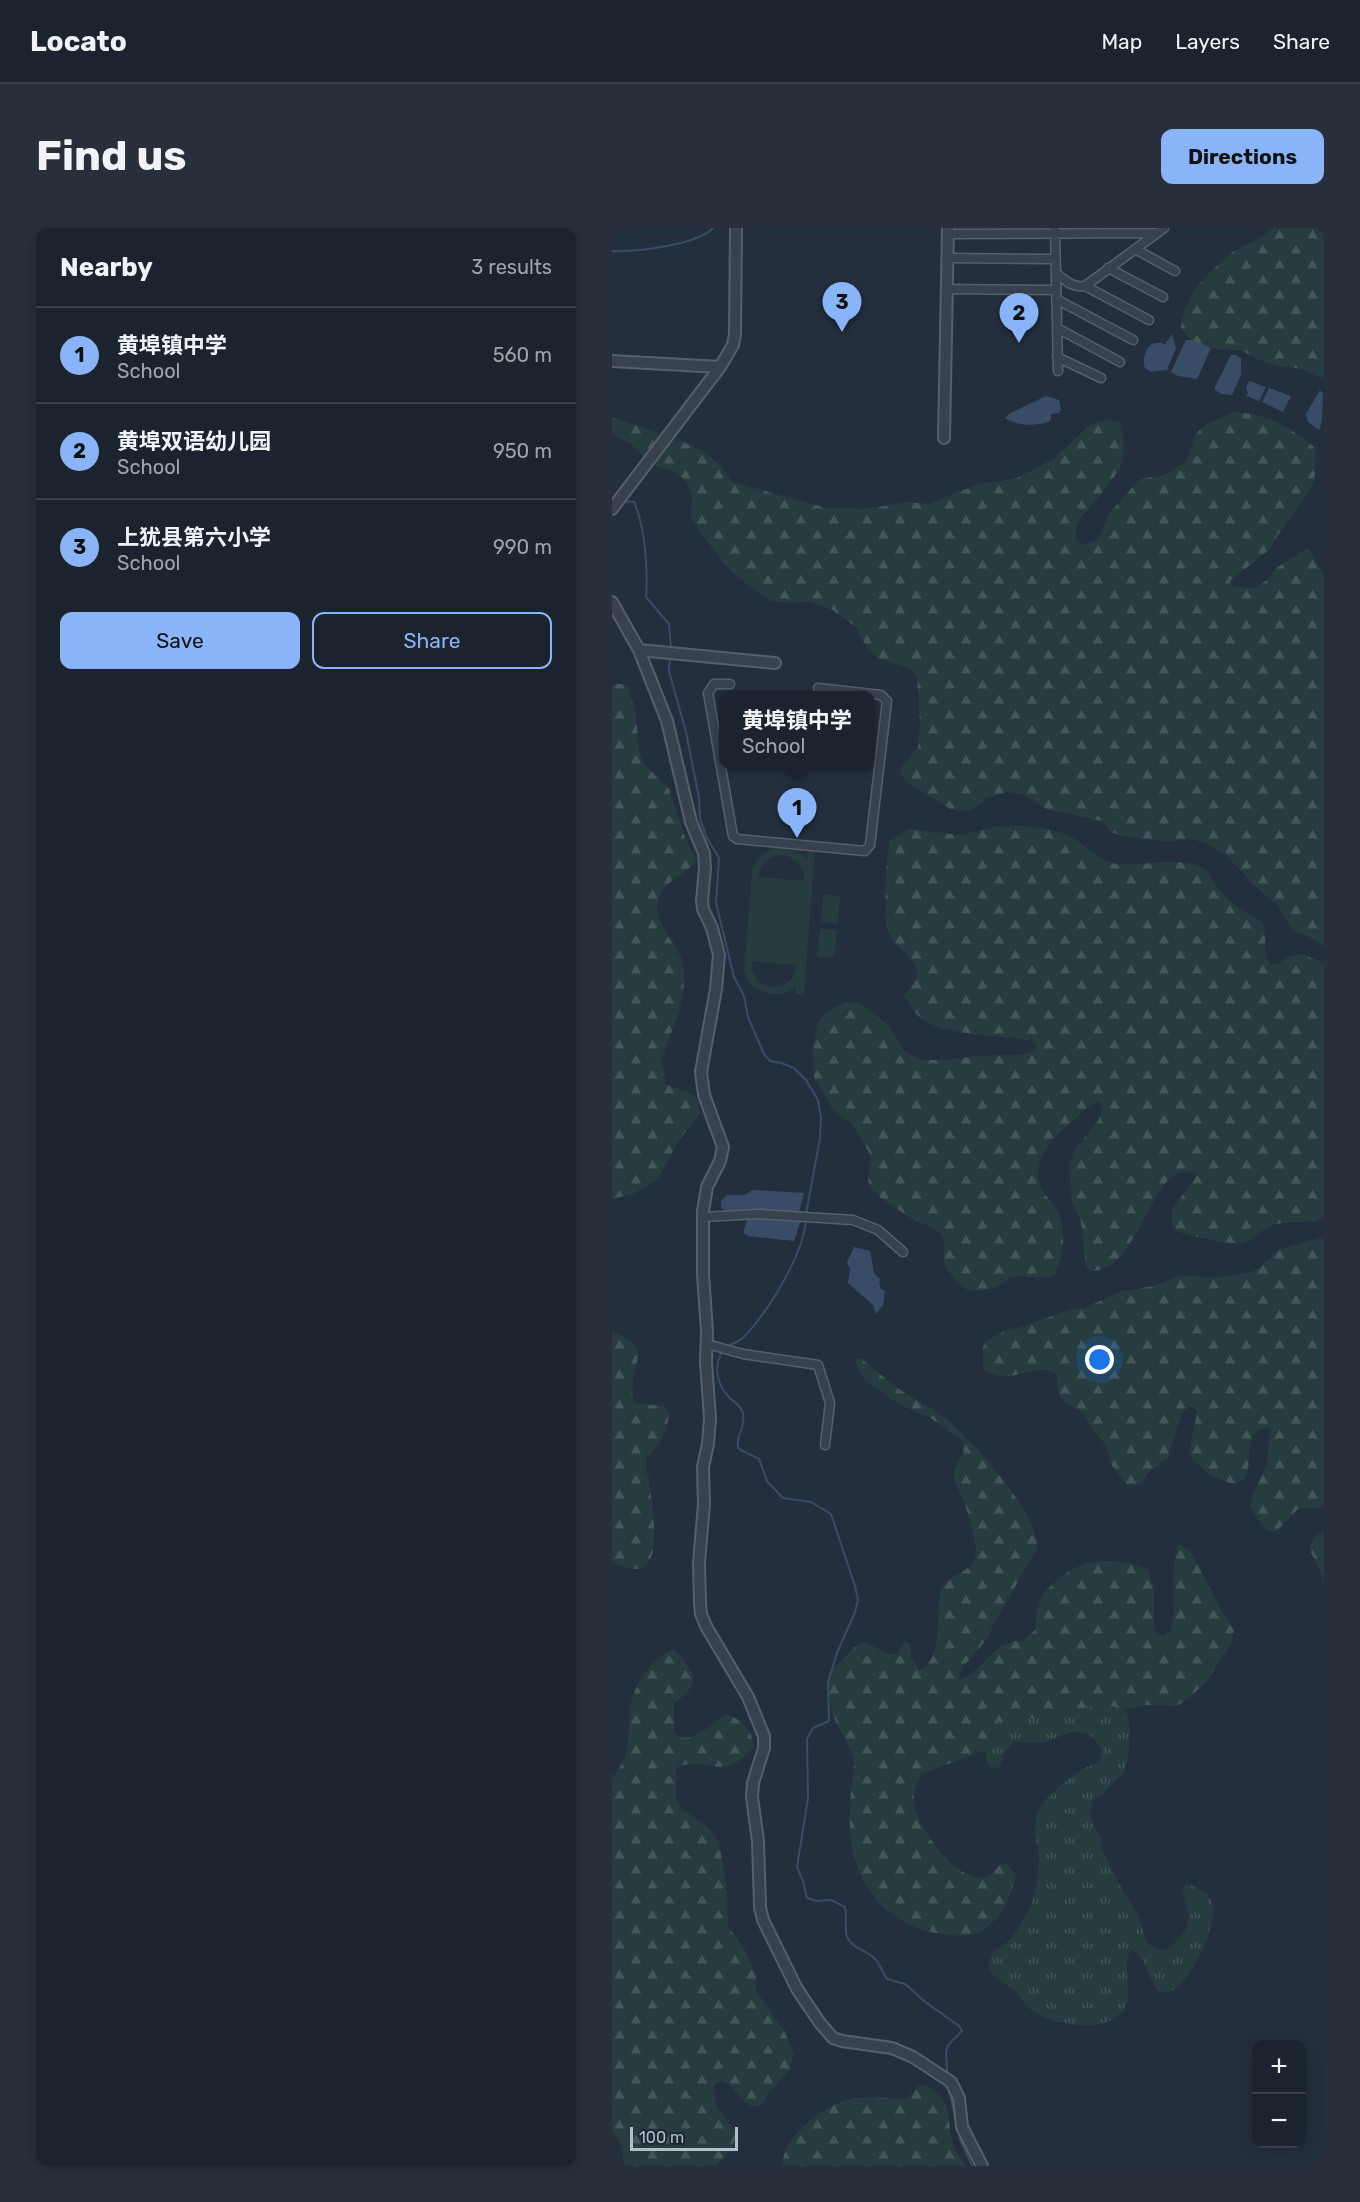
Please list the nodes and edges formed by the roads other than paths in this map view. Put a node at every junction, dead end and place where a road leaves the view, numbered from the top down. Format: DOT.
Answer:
graph roads {
  1 [pos="736,228"];
  2 [pos="1164,228"];
  3 [pos="948,231"];
  4 [pos="1055,231"];
  5 [pos="1156,234"];
  6 [pos="1135,249"];
  7 [pos="948,258"];
  8 [pos="1055,259"];
  9 [pos="1108,268"];
  10 [pos="1176,271"];
  11 [pos="1056,273"];
  12 [pos="1085,286"];
  13 [pos="947,289"];
  14 [pos="1056,295"];
  15 [pos="1163,297"];
  16 [pos="1149,320"];
  17 [pos="1057,328"];
  18 [pos="1133,340"];
  19 [pos="1057,357"];
  20 [pos="612,361"];
  21 [pos="1120,362"];
  22 [pos="720,367"];
  23 [pos="1058,371"];
  24 [pos="1101,378"];
  25 [pos="944,438"];
  26 [pos="613,508"];
  27 [pos="612,602"];
  28 [pos="639,650"];
  29 [pos="775,663"];
  30 [pos="730,684"];
  31 [pos="818,688"];
  32 [pos="845,691"];
  33 [pos="875,694"];
  34 [pos="719,756"];
  35 [pos="721,769"];
  36 [pos="703,1217"];
  37 [pos="903,1252"];
  38 [pos="707,1344"];
  39 [pos="825,1445"];
  40 [pos="982,2166"];
  1 -- 22 [label="street"];
  2 -- 5 [label="street"];
  3 -- 4 [label="street"];
  3 -- 7 [label="street"];
  4 -- 5 [label="street"];
  4 -- 8 [label="street"];
  5 -- 6 [label="street"];
  6 -- 9 [label="street"];
  6 -- 10 [label="street"];
  7 -- 8 [label="street"];
  7 -- 13 [label="street"];
  8 -- 11 [label="street"];
  9 -- 12 [label="street"];
  9 -- 15 [label="street"];
  11 -- 12 [label="street"];
  11 -- 14 [label="street"];
  12 -- 16 [label="street"];
  13 -- 14 [label="street"];
  13 -- 25 [label="street"];
  14 -- 17 [label="street"];
  14 -- 18 [label="street"];
  17 -- 19 [label="street"];
  17 -- 21 [label="street"];
  19 -- 23 [label="street"];
  19 -- 24 [label="street"];
  20 -- 22 [label="street"];
  22 -- 26 [label="street"];
  27 -- 28 [label="street"];
  28 -- 29 [label="street"];
  28 -- 36 [label="street"];
  30 -- 34 [label="street"];
  31 -- 32 [label="street"];
  33 -- 35 [label="street"];
  36 -- 37 [label="street"];
  36 -- 38 [label="street"];
  38 -- 39 [label="street"];
  38 -- 40 [label="street"];
}
